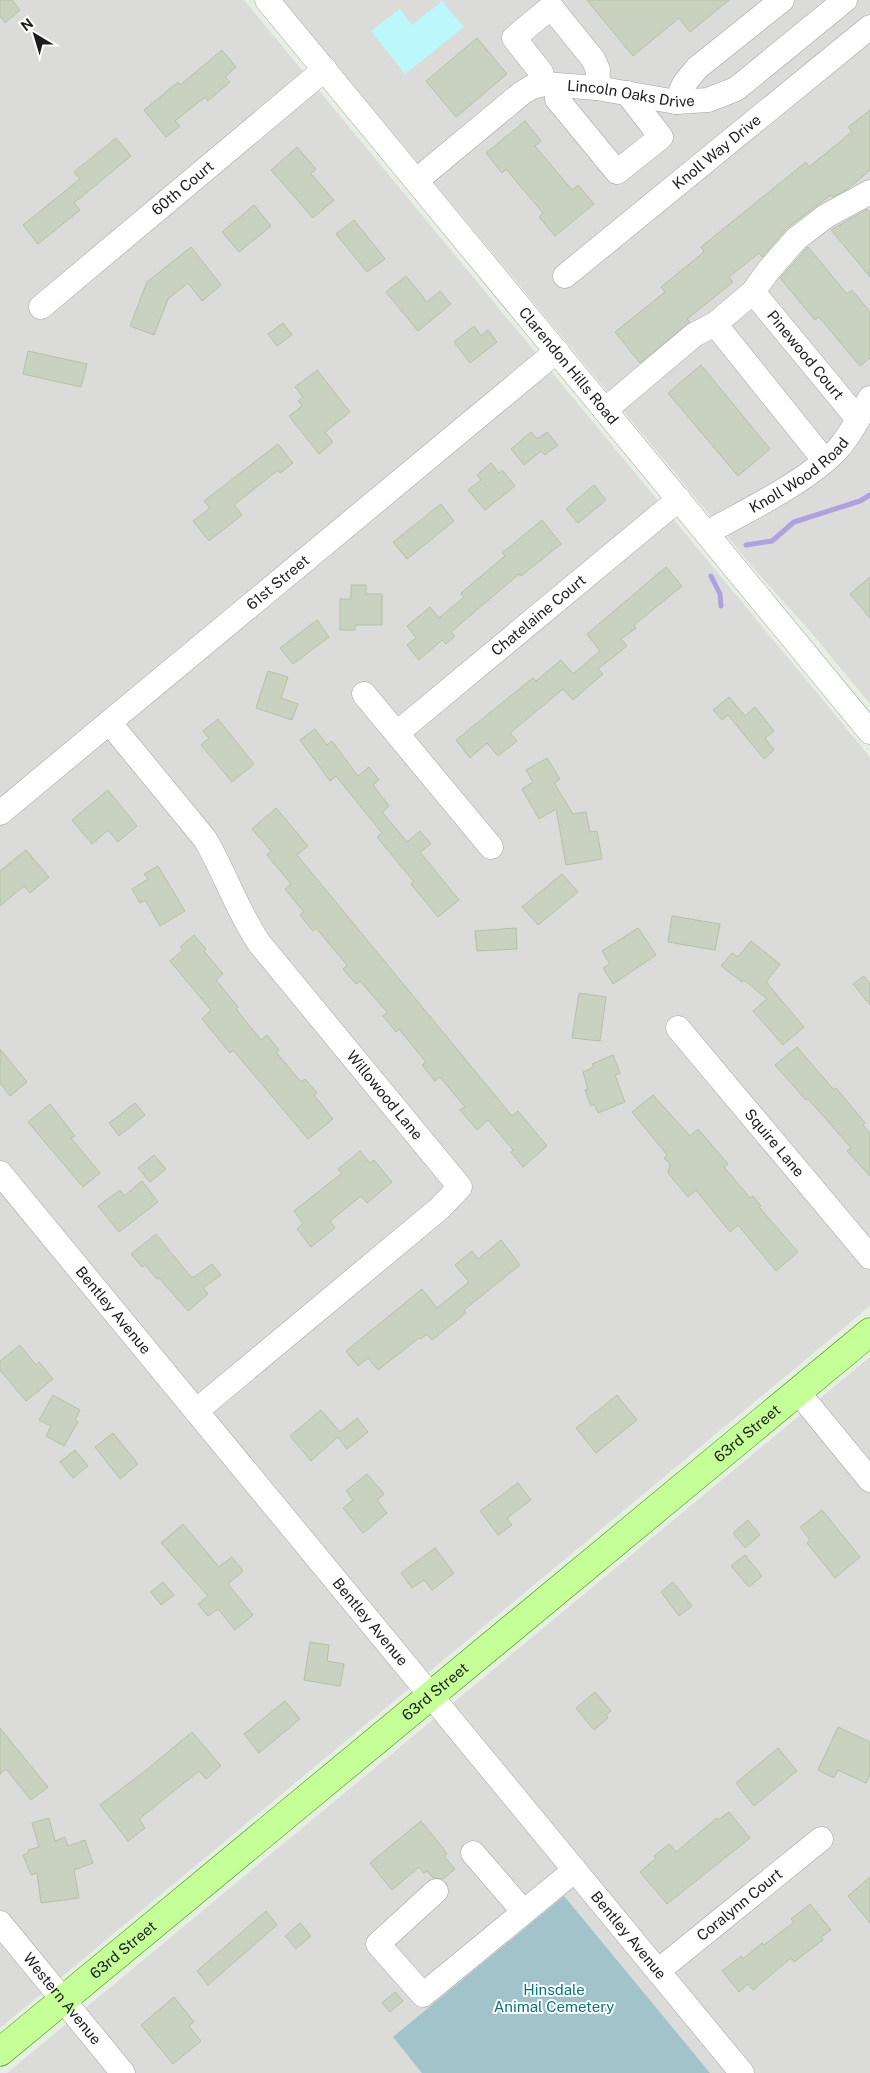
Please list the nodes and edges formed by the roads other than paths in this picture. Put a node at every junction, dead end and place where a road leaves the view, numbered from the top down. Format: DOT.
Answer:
graph roads {
  1 [pos="267,0"];
  2 [pos="782,0"];
  3 [pos="845,0"];
  4 [pos="870,27"];
  5 [pos="325,69"];
  6 [pos="551,85"];
  7 [pos="597,88"];
  8 [pos="627,93"];
  9 [pos="676,102"];
  10 [pos="417,180"];
  11 [pos="870,192"];
  12 [pos="565,276"];
  13 [pos="753,292"];
  14 [pos="41,307"];
  15 [pos="715,324"];
  16 [pos="557,351"];
  17 [pos="870,398"];
  18 [pos="606,410"];
  19 [pos="858,419"];
  20 [pos="825,461"];
  21 [pos="679,499"];
  22 [pos="707,534"];
  23 [pos="364,694"];
  24 [pos="109,722"];
  25 [pos="870,732"];
  26 [pos="398,733"];
  27 [pos="0,813"];
  28 [pos="491,847"];
  29 [pos="678,1028"];
  30 [pos="0,1173"];
  31 [pos="870,1257"];
  32 [pos="870,1332"];
  33 [pos="798,1392"];
  34 [pos="196,1411"];
  35 [pos="870,1480"];
  36 [pos="431,1696"];
  37 [pos="821,1839"];
  38 [pos="473,1853"];
  39 [pos="575,1870"];
  40 [pos="436,1891"];
  41 [pos="524,1912"];
  42 [pos="0,1923"];
  43 [pos="658,1971"];
  44 [pos="64,2000"];
  45 [pos="0,2052"];
  46 [pos="123,2073"];
  47 [pos="742,2073"];
  1 -- 5 [label="street, Clarendon Hills Road"];
  2 -- 9 [label="street"];
  3 -- 9 [label="street, Lincoln Oaks Drive"];
  4 -- 12 [label="street, Knoll Way Drive"];
  5 -- 10 [label="street, Clarendon Hills Road"];
  5 -- 14 [label="street, 60th Court"];
  6 -- 7 [label="street, Lincoln Oaks Drive"];
  6 -- 7 [label="street"];
  6 -- 8 [label="street"];
  6 -- 10 [label="street, Lincoln Oaks Drive"];
  7 -- 8 [label="street, Lincoln Oaks Drive"];
  8 -- 9 [label="street, Lincoln Oaks Drive"];
  10 -- 16 [label="street, Clarendon Hills Road"];
  11 -- 13 [label="street"];
  13 -- 15 [label="street"];
  13 -- 19 [label="street, Pinewood Court"];
  15 -- 18 [label="street"];
  15 -- 20 [label="street"];
  16 -- 18 [label="street, Clarendon Hills Road"];
  16 -- 24 [label="street, 61st Street"];
  17 -- 19 [label="street, Knoll Wood Road"];
  18 -- 21 [label="street, Clarendon Hills Road"];
  19 -- 20 [label="street, Knoll Wood Road"];
  20 -- 22 [label="street, Knoll Wood Road"];
  21 -- 22 [label="street, Clarendon Hills Road"];
  21 -- 26 [label="street, Chatelaine Court"];
  22 -- 25 [label="street, Clarendon Hills Road"];
  23 -- 26 [label="street"];
  24 -- 27 [label="street, 61st Street"];
  24 -- 34 [label="street, Willowood Lane"];
  26 -- 28 [label="street"];
  29 -- 31 [label="street, Squire Lane"];
  30 -- 34 [label="street, Bentley Avenue"];
  32 -- 33 [label="main road, 63rd Street"];
  33 -- 35 [label="street"];
  33 -- 36 [label="main road, 63rd Street"];
  34 -- 36 [label="street, Bentley Avenue"];
  36 -- 39 [label="street, Bentley Avenue"];
  36 -- 44 [label="main road, 63rd Street"];
  37 -- 43 [label="street, Coralynn Court"];
  38 -- 41 [label="street"];
  39 -- 41 [label="street"];
  39 -- 43 [label="street, Bentley Avenue"];
  40 -- 41 [label="street"];
  42 -- 44 [label="street, Western Avenue"];
  43 -- 47 [label="street, Bentley Avenue"];
  44 -- 45 [label="main road, 63rd Street"];
  44 -- 46 [label="street, Western Avenue"];
}
